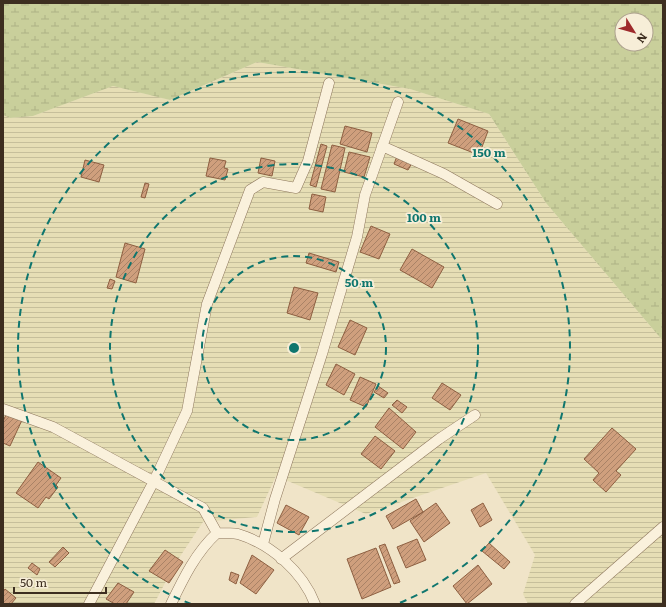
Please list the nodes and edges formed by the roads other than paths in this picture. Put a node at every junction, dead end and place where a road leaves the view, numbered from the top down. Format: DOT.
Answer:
graph roads {
  1 [pos="329,83"];
  2 [pos="398,102"];
  3 [pos="382,146"];
  4 [pos="497,204"];
  5 [pos="3,409"];
  6 [pos="476,415"];
  7 [pos="154,481"];
  8 [pos="663,527"];
  9 [pos="217,533"];
  10 [pos="263,544"];
  11 [pos="281,559"];
  12 [pos="89,604"];
  13 [pos="171,604"];
  14 [pos="315,604"];
  15 [pos="575,604"];
  1 -- 7 [label="street"];
  2 -- 3 [label="street"];
  3 -- 4 [label="street"];
  3 -- 10 [label="street"];
  5 -- 7 [label="street"];
  6 -- 11 [label="street"];
  7 -- 9 [label="street"];
  7 -- 12 [label="street"];
  8 -- 15 [label="street"];
  9 -- 10 [label="street"];
  9 -- 13 [label="street"];
  10 -- 11 [label="street"];
  11 -- 14 [label="street"];
}
